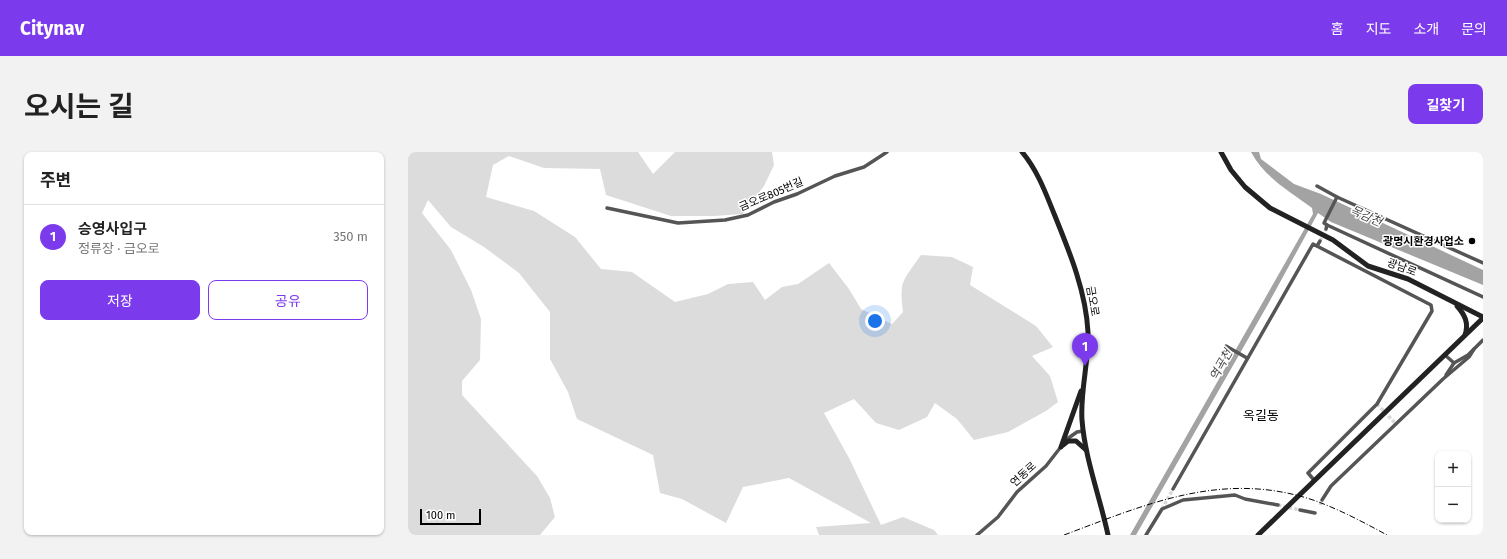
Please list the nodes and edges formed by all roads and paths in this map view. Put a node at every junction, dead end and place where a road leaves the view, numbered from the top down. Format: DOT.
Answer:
graph roads {
  1 [pos="887,152"];
  2 [pos="1221,152"];
  3 [pos="1025,153"];
  4 [pos="1317,186"];
  5 [pos="1337,197"];
  6 [pos="607,208"];
  7 [pos="1320,241"];
  8 [pos="1317,246"];
  9 [pos="1483,263"];
  10 [pos="1483,297"];
  11 [pos="1456,303"];
  12 [pos="1483,318"];
  13 [pos="1463,338"];
  14 [pos="1483,340"];
  15 [pos="1226,346"];
  16 [pos="1474,349"];
  17 [pos="1445,355"];
  18 [pos="1247,358"];
  19 [pos="1454,363"];
  20 [pos="1443,379"];
  21 [pos="1085,380"];
  22 [pos="1083,430"];
  23 [pos="1061,447"];
  24 [pos="1088,452"];
  25 [pos="1314,480"];
  26 [pos="1173,489"];
  27 [pos="1322,500"];
  28 [pos="1278,505"];
  29 [pos="1300,510"];
  30 [pos="1315,513"];
  31 [pos="977,535"];
  32 [pos="1108,535"];
  33 [pos="1146,535"];
  34 [pos="1258,535"];
  1 -- 6 [label="street, 금오로805번길"];
  2 -- 11 [label="main road, 광남로"];
  3 -- 21 [label="main road, 금오로"];
  4 -- 5 [label="street"];
  5 -- 9 [label="street"];
  5 -- 10 [label="street"];
  7 -- 8 [label="street"];
  8 -- 18 [label="street"];
  8 -- 25 [label="street"];
  11 -- 12 [label="main road, 광남로"];
  11 -- 13 [label="main road"];
  12 -- 13 [label="main road"];
  13 -- 17 [label="main road"];
  14 -- 16 [label="street"];
  15 -- 18 [label="street"];
  16 -- 19 [label="street"];
  16 -- 20 [label="street"];
  17 -- 19 [label="street"];
  17 -- 25 [label="main road"];
  18 -- 26 [label="street"];
  19 -- 20 [label="street"];
  20 -- 27 [label="street"];
  21 -- 22 [label="main road, 금오로"];
  21 -- 23 [label="main road"];
  22 -- 23 [label="street, 연동로"];
  22 -- 24 [label="main road, 금오로"];
  23 -- 24 [label="main road"];
  23 -- 31 [label="street, 연동로"];
  24 -- 32 [label="main road, 금오로"];
  25 -- 34 [label="main road"];
  28 -- 33 [label="street"];
  29 -- 30 [label="street"];
}
